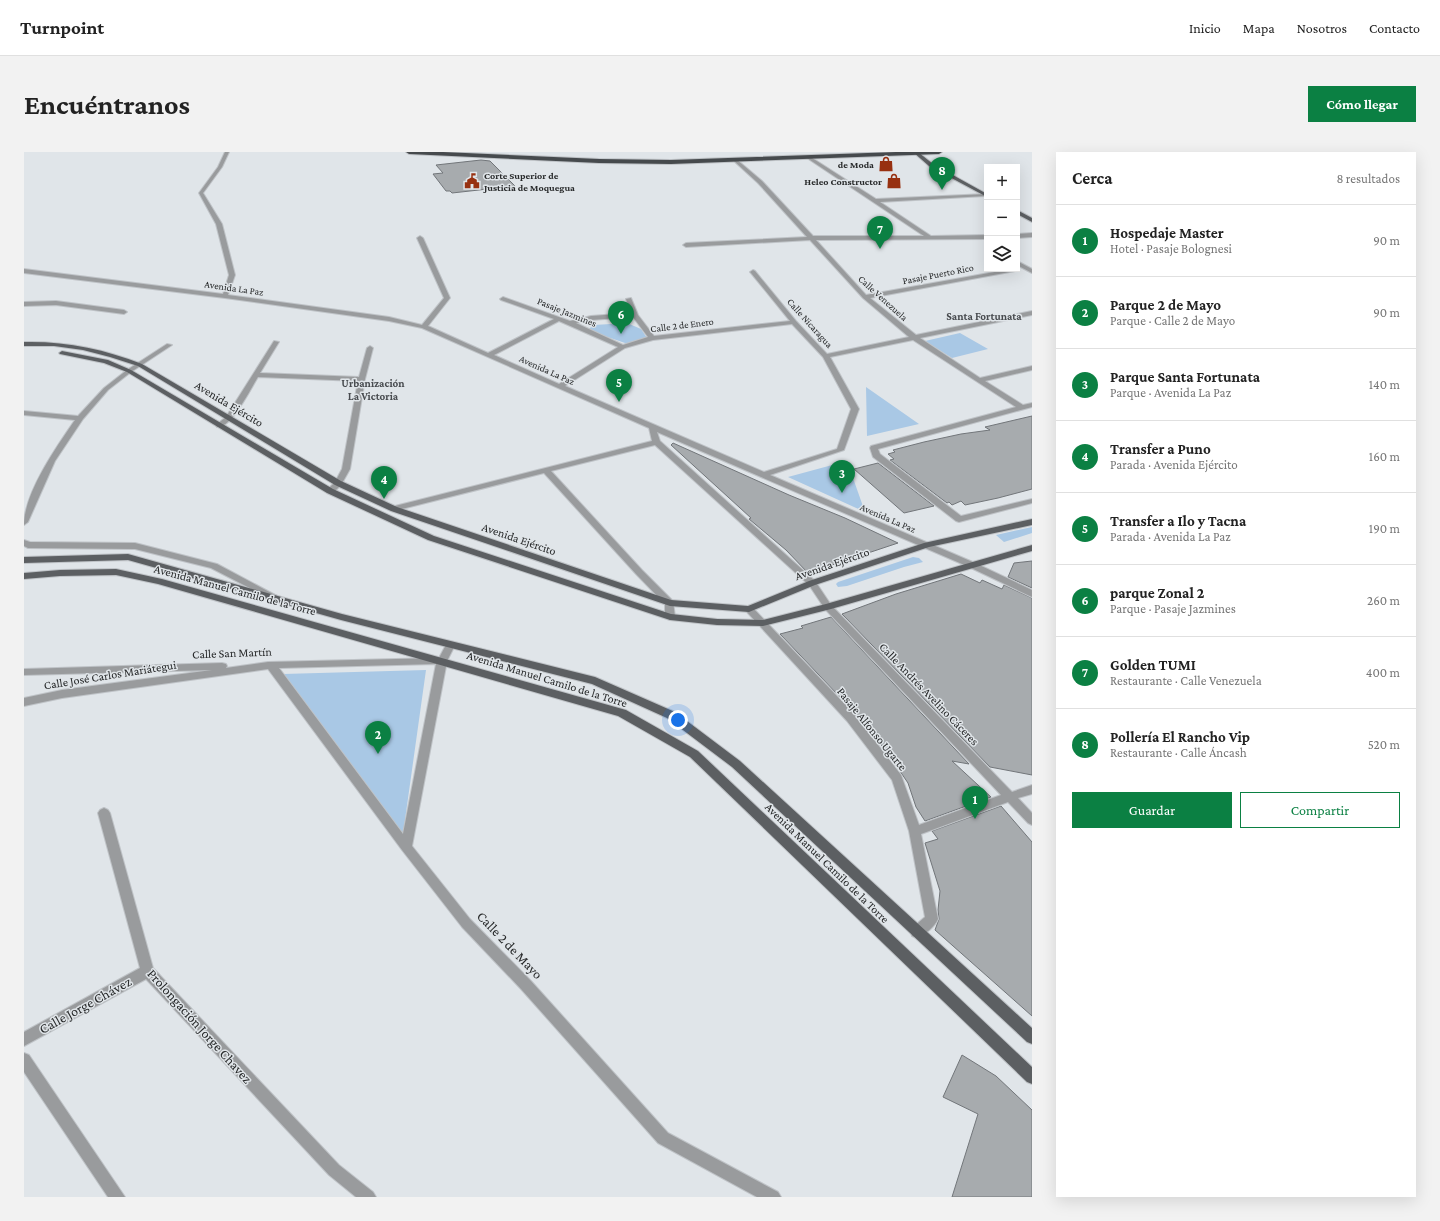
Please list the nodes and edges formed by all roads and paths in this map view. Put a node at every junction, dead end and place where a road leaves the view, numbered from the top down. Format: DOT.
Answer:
graph roads {
  1 [pos="227,152"];
  2 [pos="409,152"];
  3 [pos="413,152"];
  4 [pos="848,152"];
  5 [pos="916,152"];
  6 [pos="939,152"];
  7 [pos="930,155"];
  8 [pos="809,157"];
  9 [pos="736,160"];
  10 [pos="984,193"];
  11 [pos="984,193"];
  12 [pos="984,194"];
  13 [pos="876,201"];
  14 [pos="1020,207"];
  15 [pos="1030,212"];
  16 [pos="1020,214"];
  17 [pos="1032,220"];
  18 [pos="1032,235"];
  19 [pos="1020,236"];
  20 [pos="984,237"];
  21 [pos="420,238"];
  22 [pos="812,238"];
  23 [pos="931,238"];
  24 [pos="974,238"];
  25 [pos="984,243"];
  26 [pos="686,245"];
  27 [pos="1020,265"];
  28 [pos="1024,267"];
  29 [pos="1020,268"];
  30 [pos="24,271"];
  31 [pos="1032,271"];
  32 [pos="753,272"];
  33 [pos="1000,272"];
  34 [pos="225,296"];
  35 [pos="865,297"];
  36 [pos="503,299"];
  37 [pos="629,299"];
  38 [pos="24,304"];
  39 [pos="124,312"];
  40 [pos="1032,313"];
  41 [pos="635,315"];
  42 [pos="559,319"];
  43 [pos="794,322"];
  44 [pos="570,323"];
  45 [pos="424,327"];
  46 [pos="652,338"];
  47 [pos="915,338"];
  48 [pos="276,342"];
  49 [pos="169,345"];
  50 [pos="25,347"];
  51 [pos="623,347"];
  52 [pos="370,348"];
  53 [pos="490,355"];
  54 [pos="826,356"];
  55 [pos="140,365"];
  56 [pos="1032,368"];
  57 [pos="129,371"];
  58 [pos="257,375"];
  59 [pos="362,379"];
  60 [pos="979,380"];
  61 [pos="560,386"];
  62 [pos="1032,405"];
  63 [pos="1022,408"];
  64 [pos="24,414"];
  65 [pos="80,418"];
  66 [pos="229,418"];
  67 [pos="220,425"];
  68 [pos="652,428"];
  69 [pos="656,442"];
  70 [pos="546,471"];
  71 [pos="763,475"];
  72 [pos="338,483"];
  73 [pos="330,491"];
  74 [pos="1032,501"];
  75 [pos="394,509"];
  76 [pos="24,522"];
  77 [pos="1032,522"];
  78 [pos="24,543"];
  79 [pos="927,545"];
  80 [pos="1032,548"];
  81 [pos="24,560"];
  82 [pos="972,565"];
  83 [pos="24,576"];
  84 [pos="812,583"];
  85 [pos="1032,594"];
  86 [pos="272,596"];
  87 [pos="670,602"];
  88 [pos="828,607"];
  89 [pos="750,609"];
  90 [pos="670,617"];
  91 [pos="763,623"];
  92 [pos="450,645"];
  93 [pos="442,660"];
  94 [pos="271,665"];
  95 [pos="24,672"];
  96 [pos="24,702"];
  97 [pos="1032,789"];
  98 [pos="1010,797"];
  99 [pos="104,814"];
  100 [pos="1032,820"];
  101 [pos="915,831"];
  102 [pos="406,847"];
  103 [pos="917,932"];
  104 [pos="147,971"];
  105 [pos="1032,1037"];
  106 [pos="24,1040"];
  107 [pos="24,1060"];
  108 [pos="1032,1077"];
  109 [pos="117,1197"];
  110 [pos="368,1197"];
  111 [pos="773,1197"];
  1 -- 34 [label="street"];
  2 -- 3 [label="highway"];
  3 -- 9 [label="highway"];
  4 -- 9 [label="highway"];
  5 -- 7 [label="highway"];
  5 -- 8 [label="highway"];
  5 -- 11 [label="main road"];
  6 -- 7 [label="highway"];
  7 -- 10 [label="main road"];
  8 -- 9 [label="highway"];
  8 -- 13 [label="street"];
  9 -- 22 [label="street, Calle Venezuela"];
  12 -- 13 [label="street"];
  13 -- 23 [label="street"];
  14 -- 15 [label="main road"];
  16 -- 17 [label="main road"];
  18 -- 19 [label="street"];
  20 -- 24 [label="street"];
  21 -- 45 [label="street"];
  22 -- 23 [label="street"];
  22 -- 26 [label="street"];
  22 -- 35 [label="street, Calle Venezuela"];
  23 -- 24 [label="street"];
  24 -- 25 [label="street"];
  27 -- 28 [label="street"];
  28 -- 29 [label="street, Pasaje Puerto Rico"];
  28 -- 31 [label="street"];
  30 -- 34 [label="street, Avenida La Paz"];
  32 -- 43 [label="street, Calle Nicaragua"];
  33 -- 35 [label="street, Pasaje Puerto Rico"];
  34 -- 45 [label="street, Avenida La Paz"];
  35 -- 47 [label="street, Calle Venezuela"];
  36 -- 42 [label="street, Pasaje Jazmines"];
  37 -- 41 [label="street"];
  38 -- 39 [label="street"];
  40 -- 47 [label="street"];
  41 -- 44 [label="street"];
  41 -- 46 [label="street"];
  42 -- 44 [label="street, Pasaje Jazmines"];
  42 -- 53 [label="street"];
  43 -- 46 [label="street, Calle 2 de Enero"];
  43 -- 54 [label="street, Calle Nicaragua"];
  44 -- 51 [label="street, Pasaje Jazmines"];
  45 -- 53 [label="street, Avenida La Paz"];
  46 -- 51 [label="street, Calle 2 de Enero"];
  47 -- 54 [label="street"];
  47 -- 60 [label="street, Calle Venezuela"];
  48 -- 58 [label="street"];
  49 -- 55 [label="street"];
  50 -- 55 [label="main road, Avenida Ejército"];
  50 -- 57 [label="main road, Avenida Ejército"];
  51 -- 61 [label="street, Calle 2 de Enero"];
  52 -- 59 [label="street"];
  53 -- 61 [label="street, Avenida La Paz"];
  54 -- 71 [label="street, Calle Nicaragua"];
  55 -- 57 [label="street"];
  55 -- 66 [label="main road, Avenida Ejército"];
  56 -- 60 [label="street"];
  57 -- 65 [label="street"];
  57 -- 67 [label="main road, Avenida Ejército"];
  58 -- 59 [label="street"];
  58 -- 66 [label="street"];
  59 -- 72 [label="street"];
  60 -- 63 [label="street, Calle Venezuela"];
  61 -- 68 [label="street, Avenida La Paz"];
  62 -- 63 [label="street"];
  63 -- 74 [label="street"];
  64 -- 65 [label="street"];
  65 -- 76 [label="street"];
  66 -- 67 [label="street"];
  66 -- 72 [label="main road, Avenida Ejército"];
  67 -- 73 [label="main road, Avenida Ejército"];
  68 -- 69 [label="street"];
  68 -- 71 [label="street, Avenida La Paz"];
  69 -- 70 [label="street"];
  69 -- 84 [label="street, Calle Andrés Avelino Cáceres"];
  70 -- 75 [label="street"];
  70 -- 87 [label="street"];
  71 -- 79 [label="street, Avenida La Paz"];
  72 -- 73 [label="street"];
  72 -- 75 [label="main road, Avenida Ejército"];
  73 -- 90 [label="main road, Avenida Ejército"];
  75 -- 87 [label="main road, Avenida Ejército"];
  77 -- 79 [label="main road, Avenida Ejército"];
  78 -- 86 [label="street"];
  79 -- 82 [label="street, Avenida La Paz"];
  79 -- 84 [label="main road, Avenida Ejército"];
  80 -- 82 [label="main road, Avenida Ejército"];
  81 -- 86 [label="main road, Avenida Manuel Camilo de la Torre"];
  82 -- 85 [label="street, Avenida La Paz"];
  82 -- 88 [label="main road, Avenida Ejército"];
  83 -- 93 [label="main road, Avenida Manuel Camilo de la Torre"];
  84 -- 88 [label="street, Calle Andrés Avelino Cáceres"];
  84 -- 89 [label="main road, Avenida Ejército"];
  86 -- 92 [label="main road, Avenida Manuel Camilo de la Torre"];
  87 -- 89 [label="main road, Avenida Ejército"];
  87 -- 90 [label="street"];
  88 -- 91 [label="main road, Avenida Ejército"];
  88 -- 98 [label="street, Calle Andrés Avelino Cáceres"];
  89 -- 91 [label="street, Pasaje Alfonso Ugarte"];
  90 -- 91 [label="main road, Avenida Ejército"];
  91 -- 101 [label="street, Pasaje Alfonso Ugarte"];
  92 -- 93 [label="street"];
  92 -- 103 [label="main road, Avenida Manuel Camilo de la Torre"];
  93 -- 94 [label="street, Calle San Martín"];
  93 -- 102 [label="street"];
  93 -- 108 [label="main road, Avenida Manuel Camilo de la Torre"];
  94 -- 95 [label="street, Calle San Martín"];
  94 -- 96 [label="street, Calle José Carlos Mariátegui"];
  94 -- 102 [label="street, Calle 2 de Mayo"];
  97 -- 98 [label="street"];
  98 -- 100 [label="street, Calle Andrés Avelino Cáceres"];
  98 -- 101 [label="street"];
  99 -- 104 [label="street, Prolongación Jorge Chavez"];
  101 -- 103 [label="street, Pasaje Alfonso Ugarte"];
  102 -- 111 [label="street, Calle 2 de Mayo"];
  103 -- 105 [label="main road, Avenida Manuel Camilo de la Torre"];
  104 -- 106 [label="street, Calle Jorge Chávez"];
  104 -- 110 [label="street, Prolongación Jorge Chavez"];
  107 -- 109 [label="street"];
}
